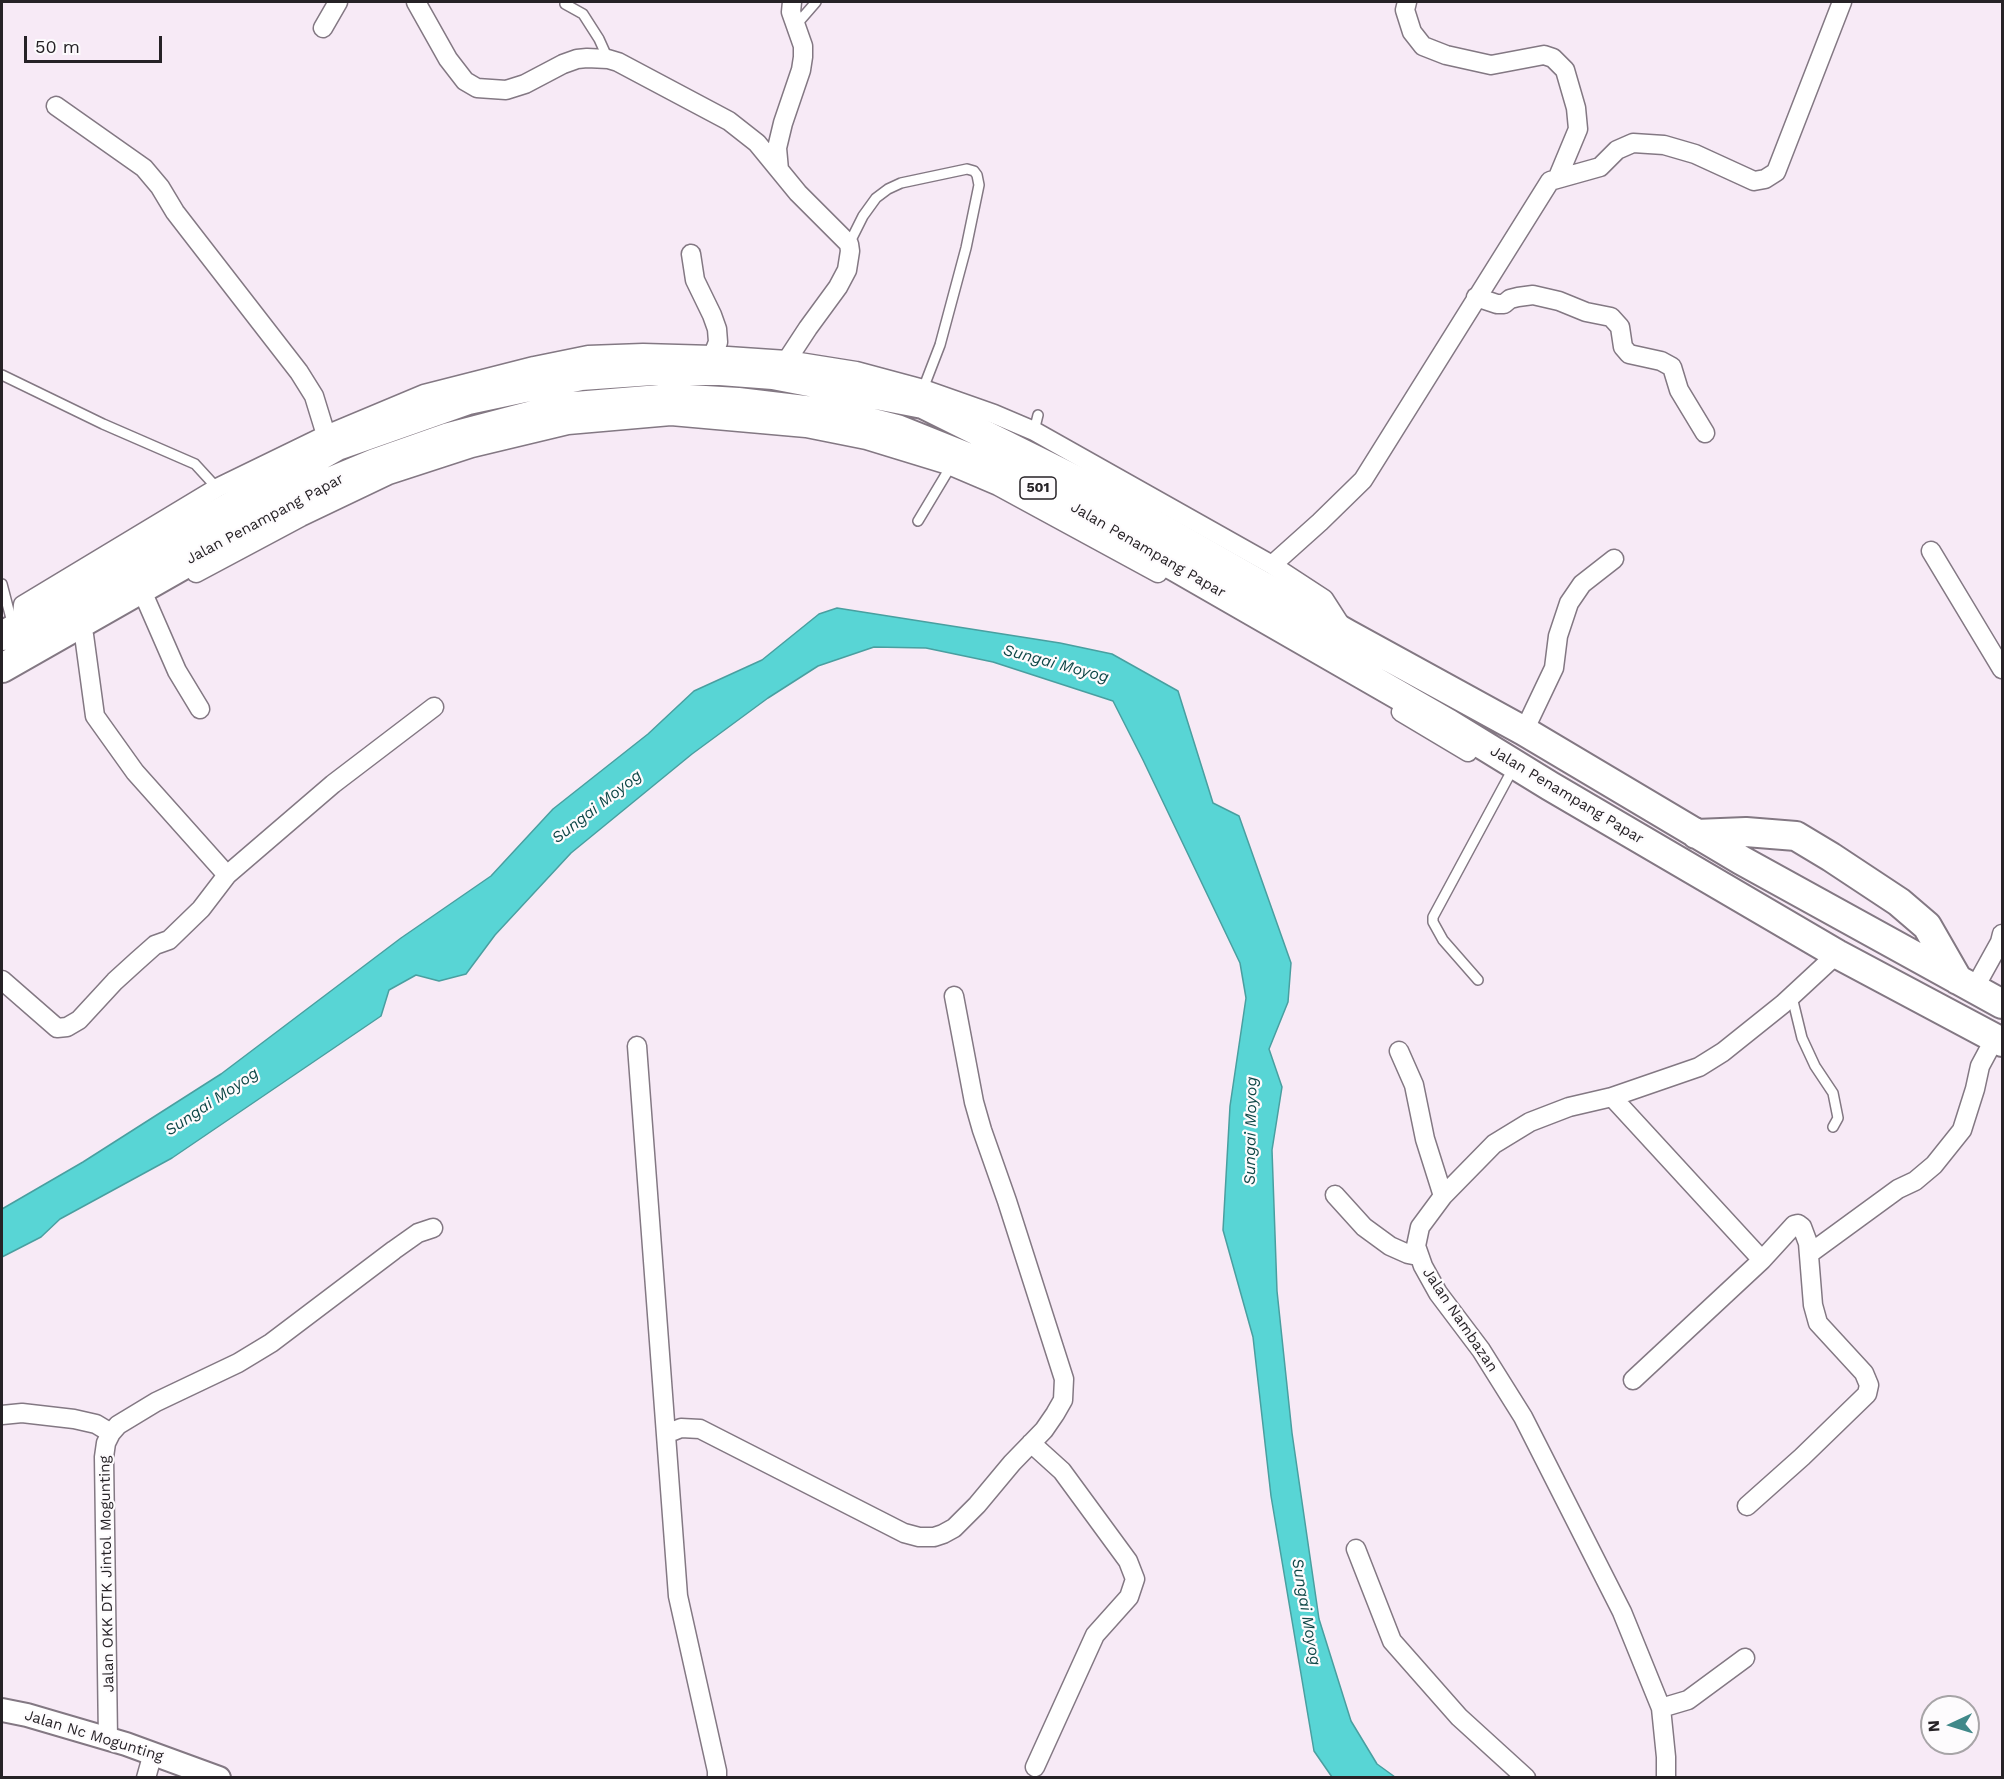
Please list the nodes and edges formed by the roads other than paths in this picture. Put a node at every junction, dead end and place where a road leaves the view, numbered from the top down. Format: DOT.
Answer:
graph roads {
  1 [pos="338,2"];
  2 [pos="416,2"];
  3 [pos="792,2"];
  4 [pos="816,2"];
  5 [pos="1407,2"];
  6 [pos="1842,2"];
  7 [pos="565,4"];
  8 [pos="796,26"];
  9 [pos="323,28"];
  10 [pos="608,59"];
  11 [pos="56,106"];
  12 [pos="779,170"];
  13 [pos="1558,177"];
  14 [pos="849,244"];
  15 [pos="692,254"];
  16 [pos="1476,297"];
  17 [pos="713,355"];
  18 [pos="787,360"];
  19 [pos="2,375"];
  20 [pos="923,389"];
  21 [pos="1706,433"];
  22 [pos="326,435"];
  23 [pos="951,466"];
  24 [pos="217,488"];
  25 [pos="918,521"];
  26 [pos="1931,551"];
  27 [pos="1614,559"];
  28 [pos="1272,565"];
  29 [pos="2,584"];
  30 [pos="146,600"];
  31 [pos="12,630"];
  32 [pos="1347,634"];
  33 [pos="84,635"];
  34 [pos="2,668"];
  35 [pos="2002,669"];
  36 [pos="2,683"];
  37 [pos="434,707"];
  38 [pos="200,709"];
  39 [pos="1524,731"];
  40 [pos="1509,776"];
  41 [pos="1550,786"];
  42 [pos="1696,834"];
  43 [pos="1741,860"];
  44 [pos="227,875"];
  45 [pos="1803,933"];
  46 [pos="2002,940"];
  47 [pos="1837,954"];
  48 [pos="2,980"];
  49 [pos="1478,980"];
  50 [pos="1966,985"];
  51 [pos="954,996"];
  52 [pos="1792,997"];
  53 [pos="2002,1004"];
  54 [pos="1999,1040"];
  55 [pos="637,1046"];
  56 [pos="1399,1051"];
  57 [pos="1612,1097"];
  58 [pos="1833,1127"];
  59 [pos="1335,1195"];
  60 [pos="1443,1196"];
  61 [pos="433,1228"];
  62 [pos="1809,1254"];
  63 [pos="1418,1256"];
  64 [pos="1762,1260"];
  65 [pos="1633,1380"];
  66 [pos="2,1415"];
  67 [pos="111,1433"];
  68 [pos="666,1434"];
  69 [pos="1031,1443"];
  70 [pos="1747,1506"];
  71 [pos="1356,1549"];
  72 [pos="1745,1658"];
  73 [pos="1661,1708"];
  74 [pos="2,1710"];
  75 [pos="108,1739"];
  76 [pos="153,1753"];
  77 [pos="1035,1767"];
  78 [pos="146,1778"];
  79 [pos="219,1778"];
  80 [pos="717,1778"];
  81 [pos="1526,1778"];
  82 [pos="1666,1778"];
  1 -- 9 [label="street"];
  2 -- 10 [label="street"];
  3 -- 8 [label="street"];
  4 -- 8 [label="lane"];
  5 -- 13 [label="street"];
  6 -- 13 [label="street"];
  7 -- 10 [label="lane"];
  8 -- 12 [label="street"];
  10 -- 12 [label="street"];
  11 -- 22 [label="street"];
  12 -- 14 [label="street"];
  13 -- 16 [label="street"];
  14 -- 18 [label="street"];
  14 -- 20 [label="lane"];
  15 -- 17 [label="street"];
  16 -- 21 [label="street"];
  16 -- 28 [label="street"];
  17 -- 18 [label="street"];
  17 -- 22 [label="street"];
  18 -- 20 [label="street"];
  19 -- 24 [label="lane"];
  20 -- 28 [label="street"];
  22 -- 24 [label="street"];
  23 -- 25 [label="lane"];
  23 -- 30 [label="street"];
  23 -- 40 [label="street"];
  24 -- 31 [label="street"];
  26 -- 35 [label="street"];
  27 -- 39 [label="street"];
  28 -- 32 [label="street"];
  29 -- 31 [label="lane"];
  30 -- 33 [label="street"];
  30 -- 38 [label="street"];
  31 -- 32 [label="main road, Jalan Penampang Papar / 501"];
  32 -- 39 [label="main road, Jalan Penampang Papar / 501"];
  33 -- 36 [label="street"];
  33 -- 44 [label="street"];
  34 -- 41 [label="main road, Jalan Penampang Papar / 501"];
  37 -- 44 [label="street"];
  39 -- 42 [label="main road, Jalan Penampang Papar / 501"];
  40 -- 41 [label="street"];
  40 -- 49 [label="lane"];
  41 -- 45 [label="main road, Jalan Penampang Papar / 501"];
  42 -- 43 [label="main road, Jalan Penampang Papar / 501"];
  42 -- 50 [label="main road"];
  43 -- 45 [label="main road"];
  43 -- 50 [label="main road, Jalan Penampang Papar / 501"];
  44 -- 48 [label="street"];
  45 -- 47 [label="main road, Jalan Penampang Papar / 501"];
  46 -- 50 [label="street"];
  47 -- 52 [label="street, Jalan Nambazan"];
  47 -- 54 [label="main road, Jalan Penampang Papar / 501"];
  50 -- 53 [label="main road, Jalan Penampang Papar / 501"];
  51 -- 69 [label="street"];
  52 -- 57 [label="street, Jalan Nambazan"];
  52 -- 58 [label="lane"];
  54 -- 62 [label="street"];
  55 -- 68 [label="street"];
  56 -- 60 [label="street"];
  57 -- 60 [label="street, Jalan Nambazan"];
  57 -- 64 [label="street"];
  59 -- 63 [label="street"];
  60 -- 63 [label="street, Jalan Nambazan"];
  61 -- 67 [label="street"];
  62 -- 64 [label="street"];
  62 -- 70 [label="street"];
  63 -- 73 [label="street, Jalan Nambazan"];
  64 -- 65 [label="street"];
  66 -- 67 [label="street"];
  67 -- 75 [label="street, Jalan OKK DTK Jintol Mogunting"];
  68 -- 69 [label="street"];
  68 -- 80 [label="street"];
  69 -- 77 [label="street"];
  71 -- 81 [label="street"];
  72 -- 73 [label="street"];
  73 -- 82 [label="street, Jalan Nambazan"];
  74 -- 75 [label="street, Jalan Nc Mogunting"];
  75 -- 76 [label="street, Jalan Nc Mogunting"];
  76 -- 78 [label="street"];
  76 -- 79 [label="street, Jalan Nc Mogunting"];
}
